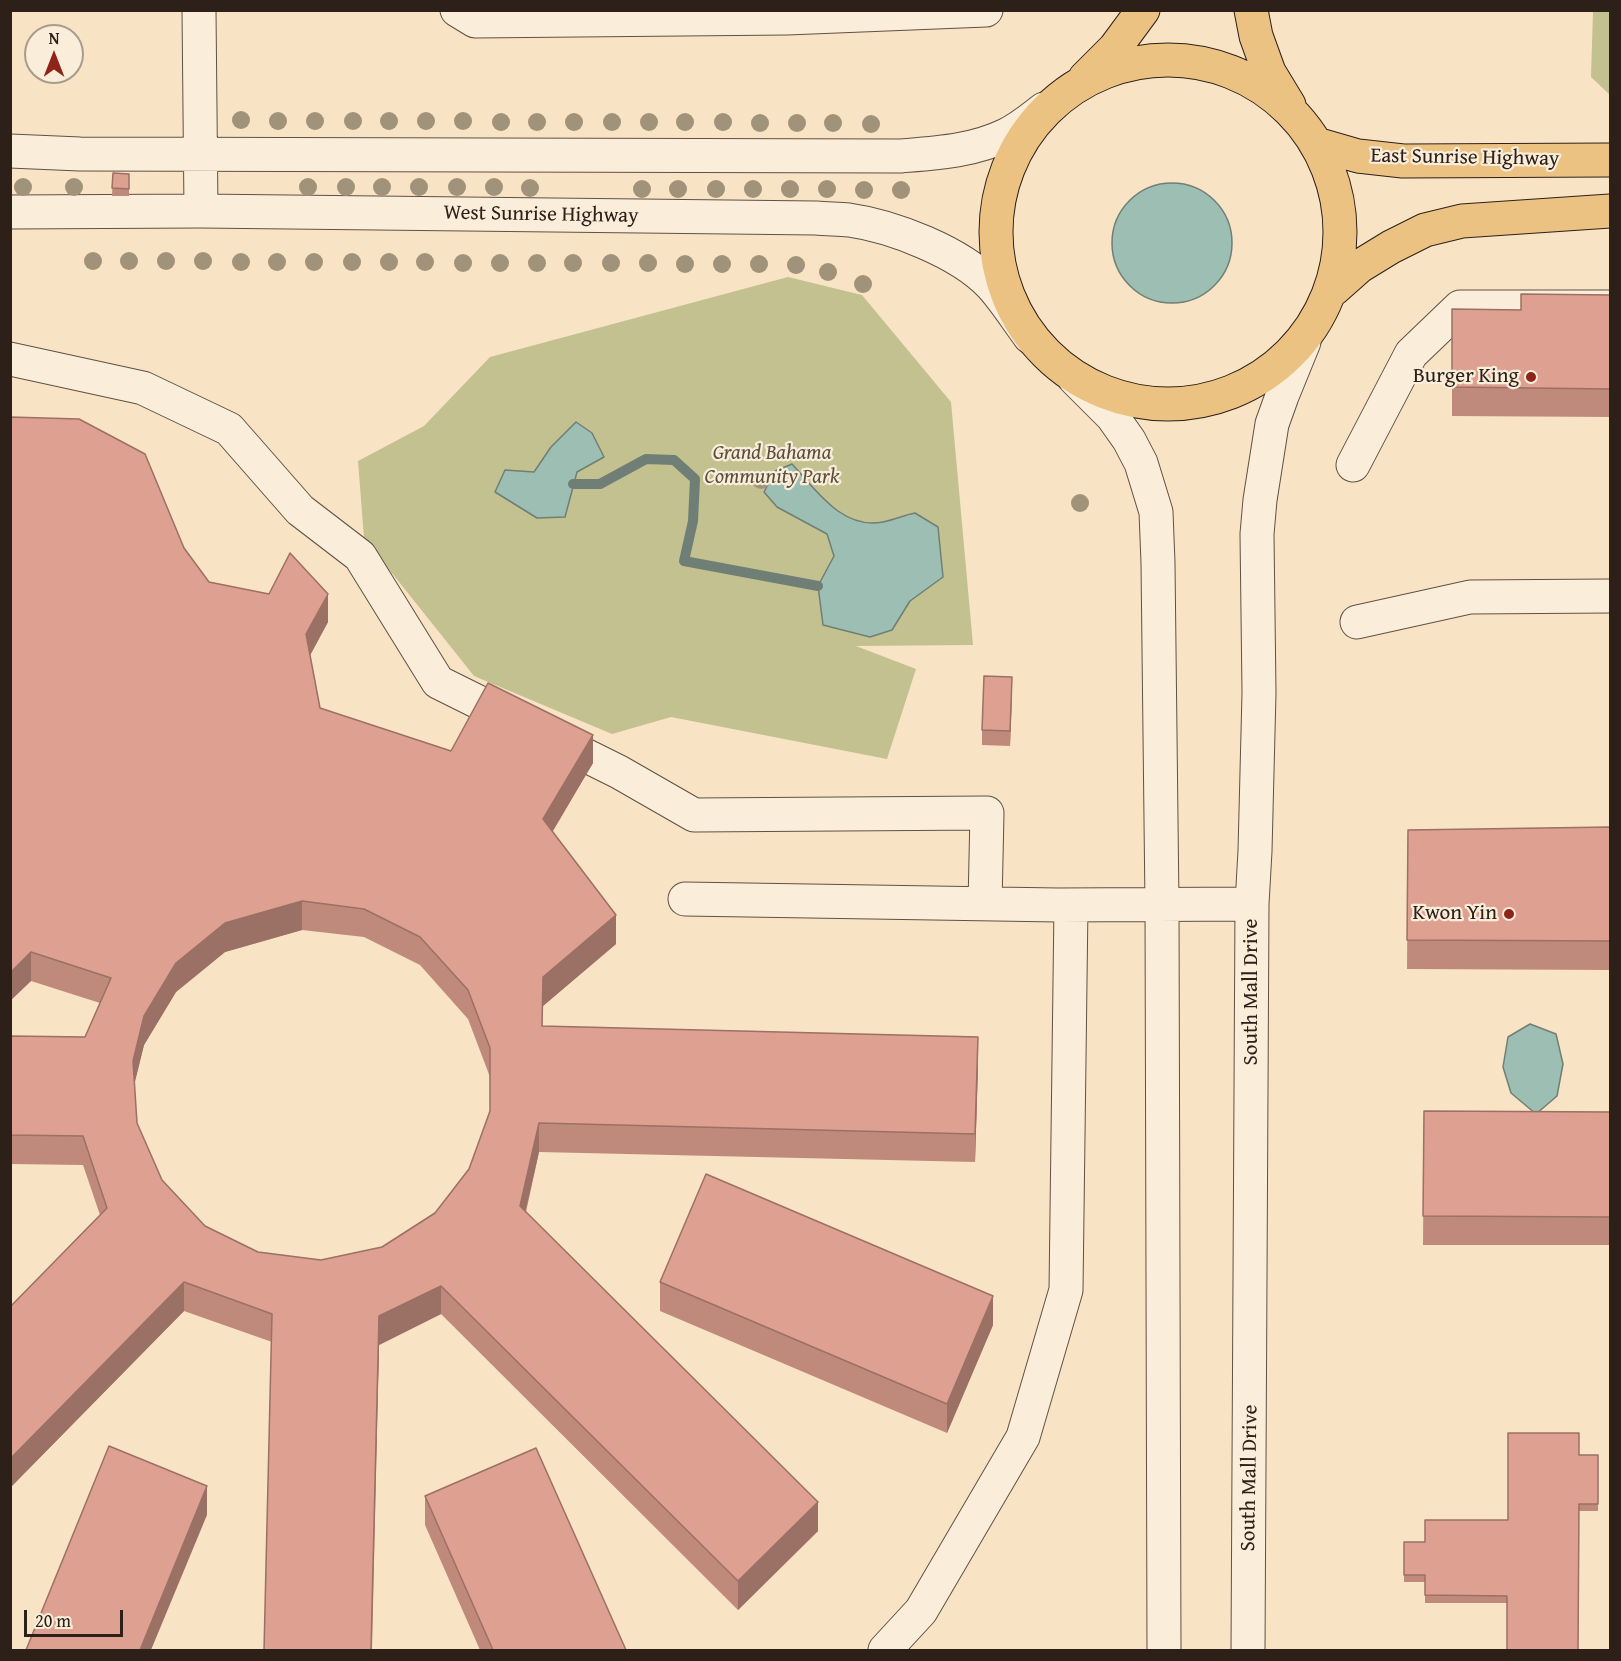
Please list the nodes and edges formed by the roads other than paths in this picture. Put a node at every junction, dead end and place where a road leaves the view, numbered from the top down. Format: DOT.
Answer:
graph roads {
  1 [pos="199,10"];
  2 [pos="457,10"];
  3 [pos="986,10"];
  4 [pos="1143,10"];
  5 [pos="1251,10"];
  6 [pos="1084,80"];
  7 [pos="1289,105"];
  8 [pos="1044,109"];
  9 [pos="1320,145"];
  10 [pos="10,151"];
  11 [pos="200,154"];
  12 [pos="1611,160"];
  13 [pos="201,211"];
  14 [pos="1611,211"];
  15 [pos="10,212"];
  16 [pos="1334,289"];
  17 [pos="1611,308"];
  18 [pos="1030,337"];
  19 [pos="1304,342"];
  20 [pos="10,359"];
  21 [pos="1074,378"];
  22 [pos="1353,465"];
  23 [pos="1611,597"];
  24 [pos="1357,622"];
  25 [pos="685,899"];
  26 [pos="985,904"];
  27 [pos="1252,904"];
  28 [pos="1071,905"];
  29 [pos="1162,905"];
  30 [pos="885,1650"];
  31 [pos="1164,1650"];
  32 [pos="1248,1650"];
  1 -- 11 [label="street"];
  2 -- 3 [label="street"];
  4 -- 6 [label="main road"];
  5 -- 7 [label="main road"];
  6 -- 7 [label="main road"];
  6 -- 8 [label="main road"];
  7 -- 9 [label="main road"];
  8 -- 11 [label="street"];
  8 -- 18 [label="main road"];
  9 -- 12 [label="main road, East Sunrise Highway"];
  9 -- 16 [label="main road"];
  10 -- 11 [label="street"];
  11 -- 13 [label="street"];
  13 -- 15 [label="street, West Sunrise Highway"];
  13 -- 18 [label="street, West Sunrise Highway"];
  14 -- 16 [label="main road"];
  16 -- 19 [label="main road"];
  17 -- 22 [label="street"];
  18 -- 21 [label="main road"];
  19 -- 21 [label="main road"];
  19 -- 27 [label="street, South Mall Drive"];
  20 -- 26 [label="street"];
  21 -- 29 [label="street"];
  23 -- 24 [label="street"];
  25 -- 26 [label="street"];
  26 -- 28 [label="street"];
  27 -- 29 [label="street"];
  27 -- 32 [label="street, South Mall Drive"];
  28 -- 29 [label="street"];
  28 -- 30 [label="street"];
  29 -- 31 [label="street"];
}
